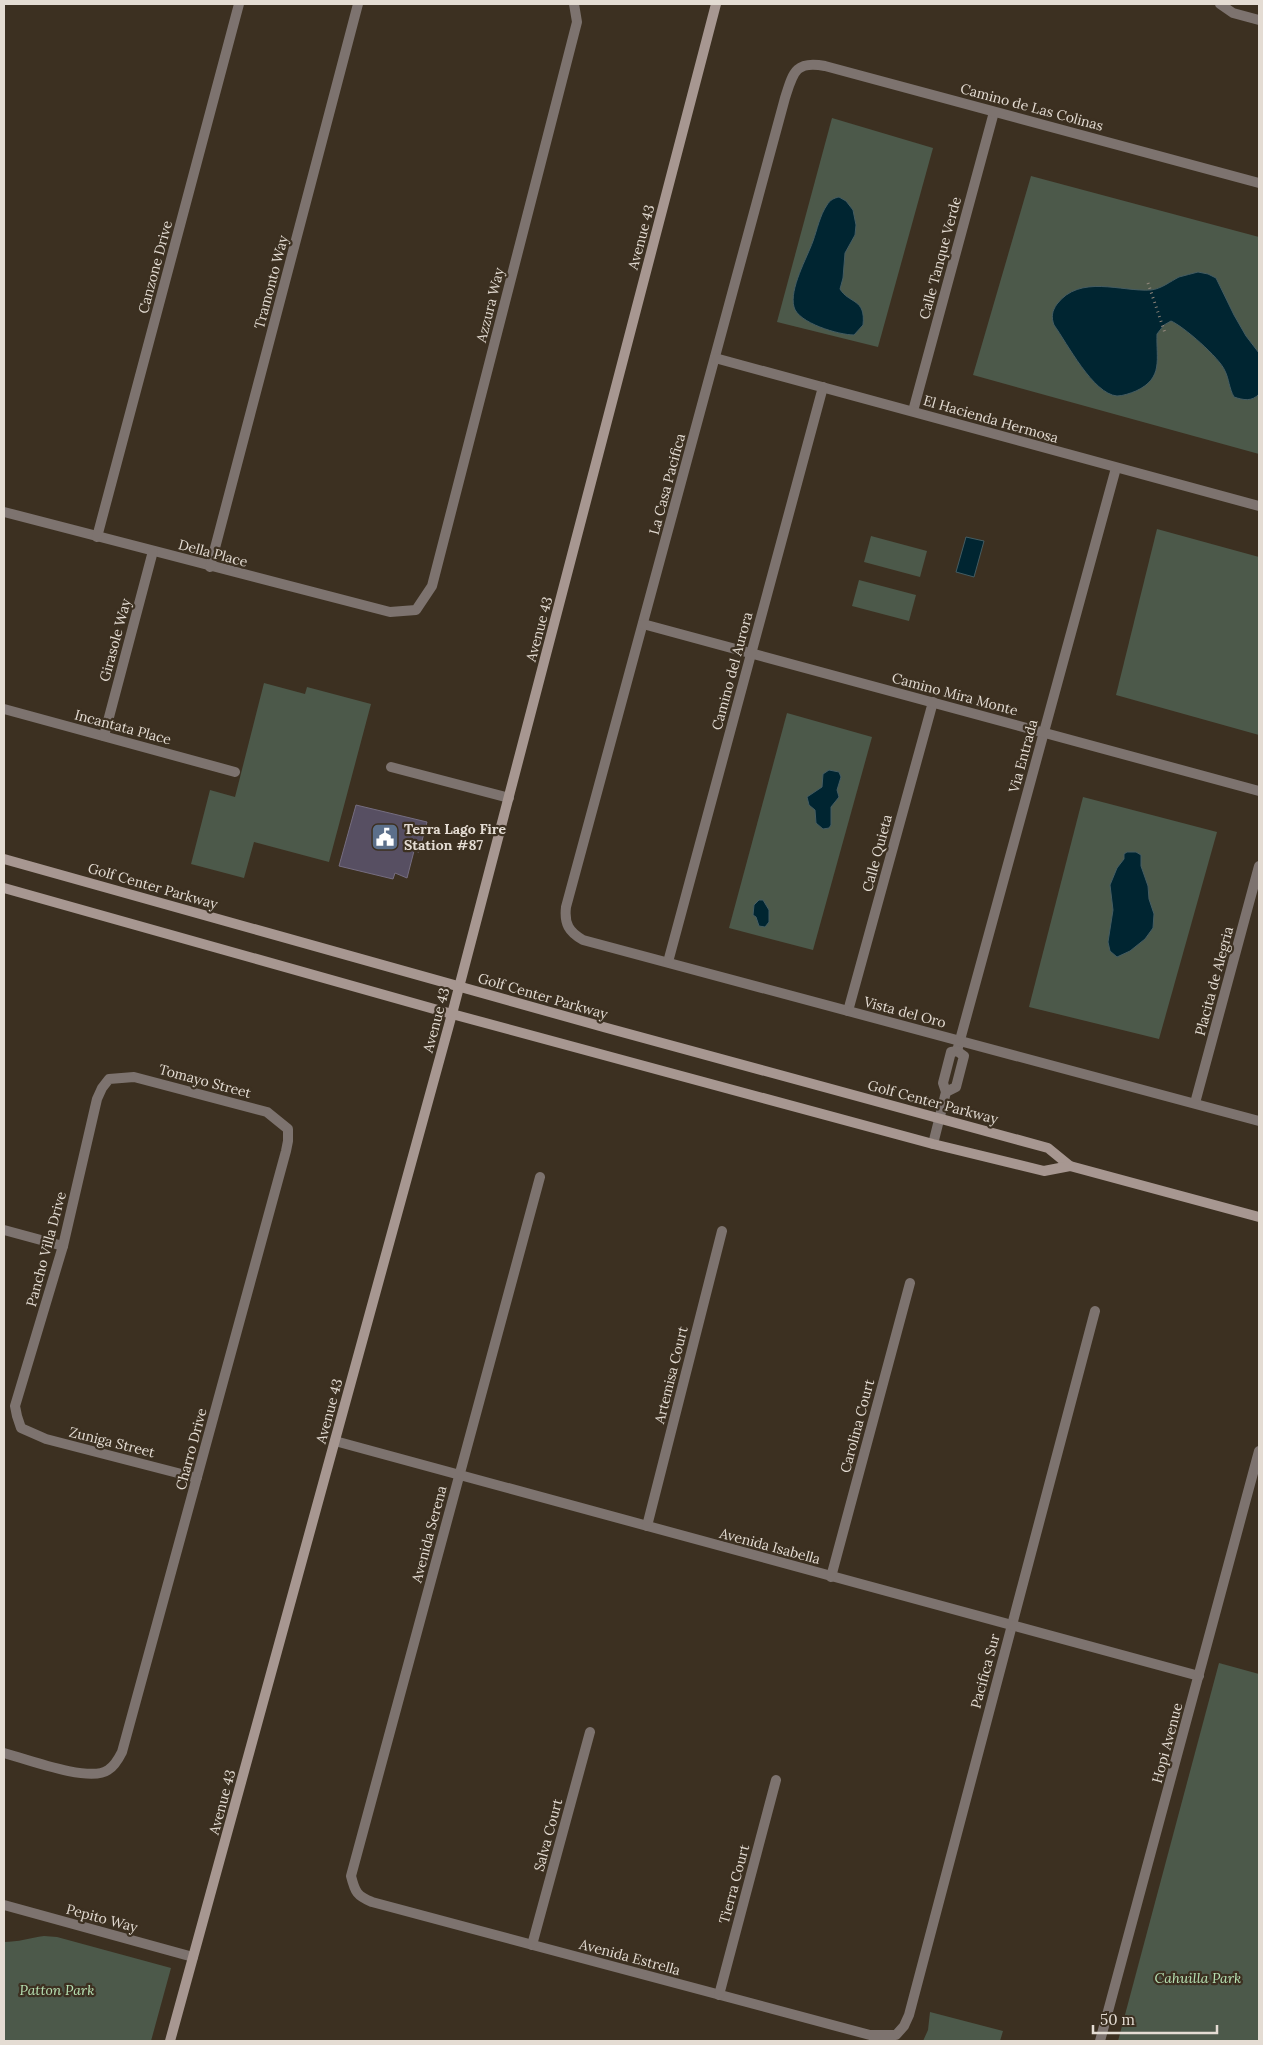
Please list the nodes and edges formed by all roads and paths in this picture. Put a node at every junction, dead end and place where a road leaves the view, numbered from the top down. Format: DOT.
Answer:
graph roads {
  1 [pos="239,4"];
  2 [pos="358,4"];
  3 [pos="574,4"];
  4 [pos="716,4"];
  5 [pos="1220,4"];
  6 [pos="1259,20"];
  7 [pos="798,69"];
  8 [pos="994,112"];
  9 [pos="1259,183"];
  10 [pos="1148,283"];
  11 [pos="1166,333"];
  12 [pos="715,358"];
  13 [pos="823,387"];
  14 [pos="913,411"];
  15 [pos="1116,468"];
  16 [pos="1259,506"];
  17 [pos="4,512"];
  18 [pos="97,536"];
  19 [pos="153,551"];
  20 [pos="210,567"];
  21 [pos="416,610"];
  22 [pos="643,624"];
  23 [pos="751,653"];
  24 [pos="933,702"];
  25 [pos="4,709"];
  26 [pos="1044,732"];
  27 [pos="104,736"];
  28 [pos="391,767"];
  29 [pos="235,772"];
  30 [pos="1259,791"];
  31 [pos="509,798"];
  32 [pos="4,859"];
  33 [pos="1259,866"];
  34 [pos="4,888"];
  35 [pos="566,907"];
  36 [pos="668,962"];
  37 [pos="459,986"];
  38 [pos="848,1011"];
  39 [pos="452,1014"];
  40 [pos="960,1041"];
  41 [pos="109,1079"];
  42 [pos="1195,1103"];
  43 [pos="940,1118"];
  44 [pos="1259,1121"];
  45 [pos="288,1129"];
  46 [pos="933,1144"];
  47 [pos="1070,1166"];
  48 [pos="540,1177"];
  49 [pos="1259,1217"];
  50 [pos="4,1230"];
  51 [pos="722,1231"];
  52 [pos="63,1246"];
  53 [pos="910,1283"];
  54 [pos="1096,1311"];
  55 [pos="21,1428"];
  56 [pos="335,1441"];
  57 [pos="1259,1451"];
  58 [pos="459,1475"];
  59 [pos="197,1478"];
  60 [pos="647,1526"];
  61 [pos="831,1577"];
  62 [pos="1011,1626"];
  63 [pos="1199,1676"];
  64 [pos="590,1732"];
  65 [pos="4,1753"];
  66 [pos="776,1780"];
  67 [pos="359,1897"];
  68 [pos="4,1905"];
  69 [pos="532,1945"];
  70 [pos="193,1957"];
  71 [pos="718,1995"];
  72 [pos="896,2035"];
  73 [pos="170,2041"];
  74 [pos="1100,2041"];
  1 -- 18 [label="street, Canzone Drive"];
  2 -- 20 [label="street, Tramonto Way"];
  3 -- 21 [label="street, Azzura Way"];
  4 -- 31 [label="main road, Avenue 43"];
  5 -- 6 [label="street"];
  7 -- 8 [label="street, Camino de Las Colinas"];
  7 -- 12 [label="street, La Casa Pacifica"];
  8 -- 9 [label="street, Camino de Las Colinas"];
  8 -- 14 [label="street, Calle Tanque Verde"];
  10 -- 11 [label="path"];
  12 -- 13 [label="street, El Hacienda Hermosa"];
  12 -- 22 [label="street, La Casa Pacifica"];
  13 -- 14 [label="street, El Hacienda Hermosa"];
  13 -- 23 [label="street, Camino del Aurora"];
  14 -- 15 [label="street, El Hacienda Hermosa"];
  15 -- 16 [label="street, El Hacienda Hermosa"];
  15 -- 26 [label="street, Via Entrada"];
  17 -- 18 [label="street, Della Place"];
  18 -- 19 [label="street, Della Place"];
  19 -- 20 [label="street, Della Place"];
  19 -- 27 [label="street, Girasole Way"];
  20 -- 21 [label="street, Della Place"];
  22 -- 23 [label="street, Camino Mira Monte"];
  22 -- 35 [label="street, La Casa Pacifica"];
  23 -- 24 [label="street, Camino Mira Monte"];
  23 -- 36 [label="street, Camino del Aurora"];
  24 -- 26 [label="street, Camino Mira Monte"];
  24 -- 38 [label="street, Calle Quieta"];
  25 -- 27 [label="street, Incantata Place"];
  26 -- 30 [label="street, Camino Mira Monte"];
  26 -- 40 [label="street, Via Entrada"];
  27 -- 29 [label="street, Incantata Place"];
  28 -- 31 [label="street"];
  31 -- 37 [label="main road, Avenue 43"];
  32 -- 37 [label="main road, Golf Center Parkway"];
  33 -- 42 [label="street, Placita de Alegria"];
  34 -- 39 [label="main road, Golf Center Parkway"];
  35 -- 36 [label="street, Vista del Oro"];
  36 -- 38 [label="street, Vista del Oro"];
  37 -- 39 [label="main road, Avenue 43"];
  37 -- 43 [label="main road, Golf Center Parkway"];
  38 -- 40 [label="street, Vista del Oro"];
  39 -- 46 [label="main road, Golf Center Parkway"];
  39 -- 56 [label="main road, Avenue 43"];
  40 -- 42 [label="street, Vista del Oro"];
  40 -- 43 [label="street, Via Entrada"];
  41 -- 45 [label="street, Tomayo Street"];
  41 -- 52 [label="street, Pancho Villa Drive"];
  42 -- 44 [label="street, Vista del Oro"];
  43 -- 46 [label="street, Via Entrada"];
  43 -- 47 [label="main road, Golf Center Parkway"];
  45 -- 59 [label="street, Charro Drive"];
  46 -- 47 [label="main road, Golf Center Parkway"];
  47 -- 49 [label="main road, Golf Center Parkway"];
  48 -- 58 [label="street, Avenida Serena"];
  50 -- 52 [label="street"];
  51 -- 60 [label="street, Artemisa Court"];
  52 -- 55 [label="street, Pancho Villa Drive"];
  53 -- 61 [label="street, Carolina Court"];
  54 -- 62 [label="street, Pacifica Sur"];
  55 -- 59 [label="street, Zuniga Street"];
  56 -- 58 [label="street, Avenida Isabella"];
  56 -- 70 [label="main road, Avenue 43"];
  57 -- 63 [label="street, Hopi Avenue"];
  58 -- 60 [label="street, Avenida Isabella"];
  58 -- 67 [label="street, Avenida Serena"];
  59 -- 65 [label="street, Charro Drive"];
  60 -- 61 [label="street, Avenida Isabella"];
  61 -- 62 [label="street, Avenida Isabella"];
  62 -- 63 [label="street, Avenida Isabella"];
  62 -- 72 [label="street, Pacifica Sur"];
  63 -- 74 [label="street, Hopi Avenue"];
  64 -- 69 [label="street, Salva Court"];
  66 -- 71 [label="street, Tierra Court"];
  67 -- 69 [label="street, Avenida Estrella"];
  68 -- 70 [label="street, Pepito Way"];
  69 -- 71 [label="street, Avenida Estrella"];
  70 -- 73 [label="main road, Avenue 43"];
  71 -- 72 [label="street, Avenida Estrella"];
}
